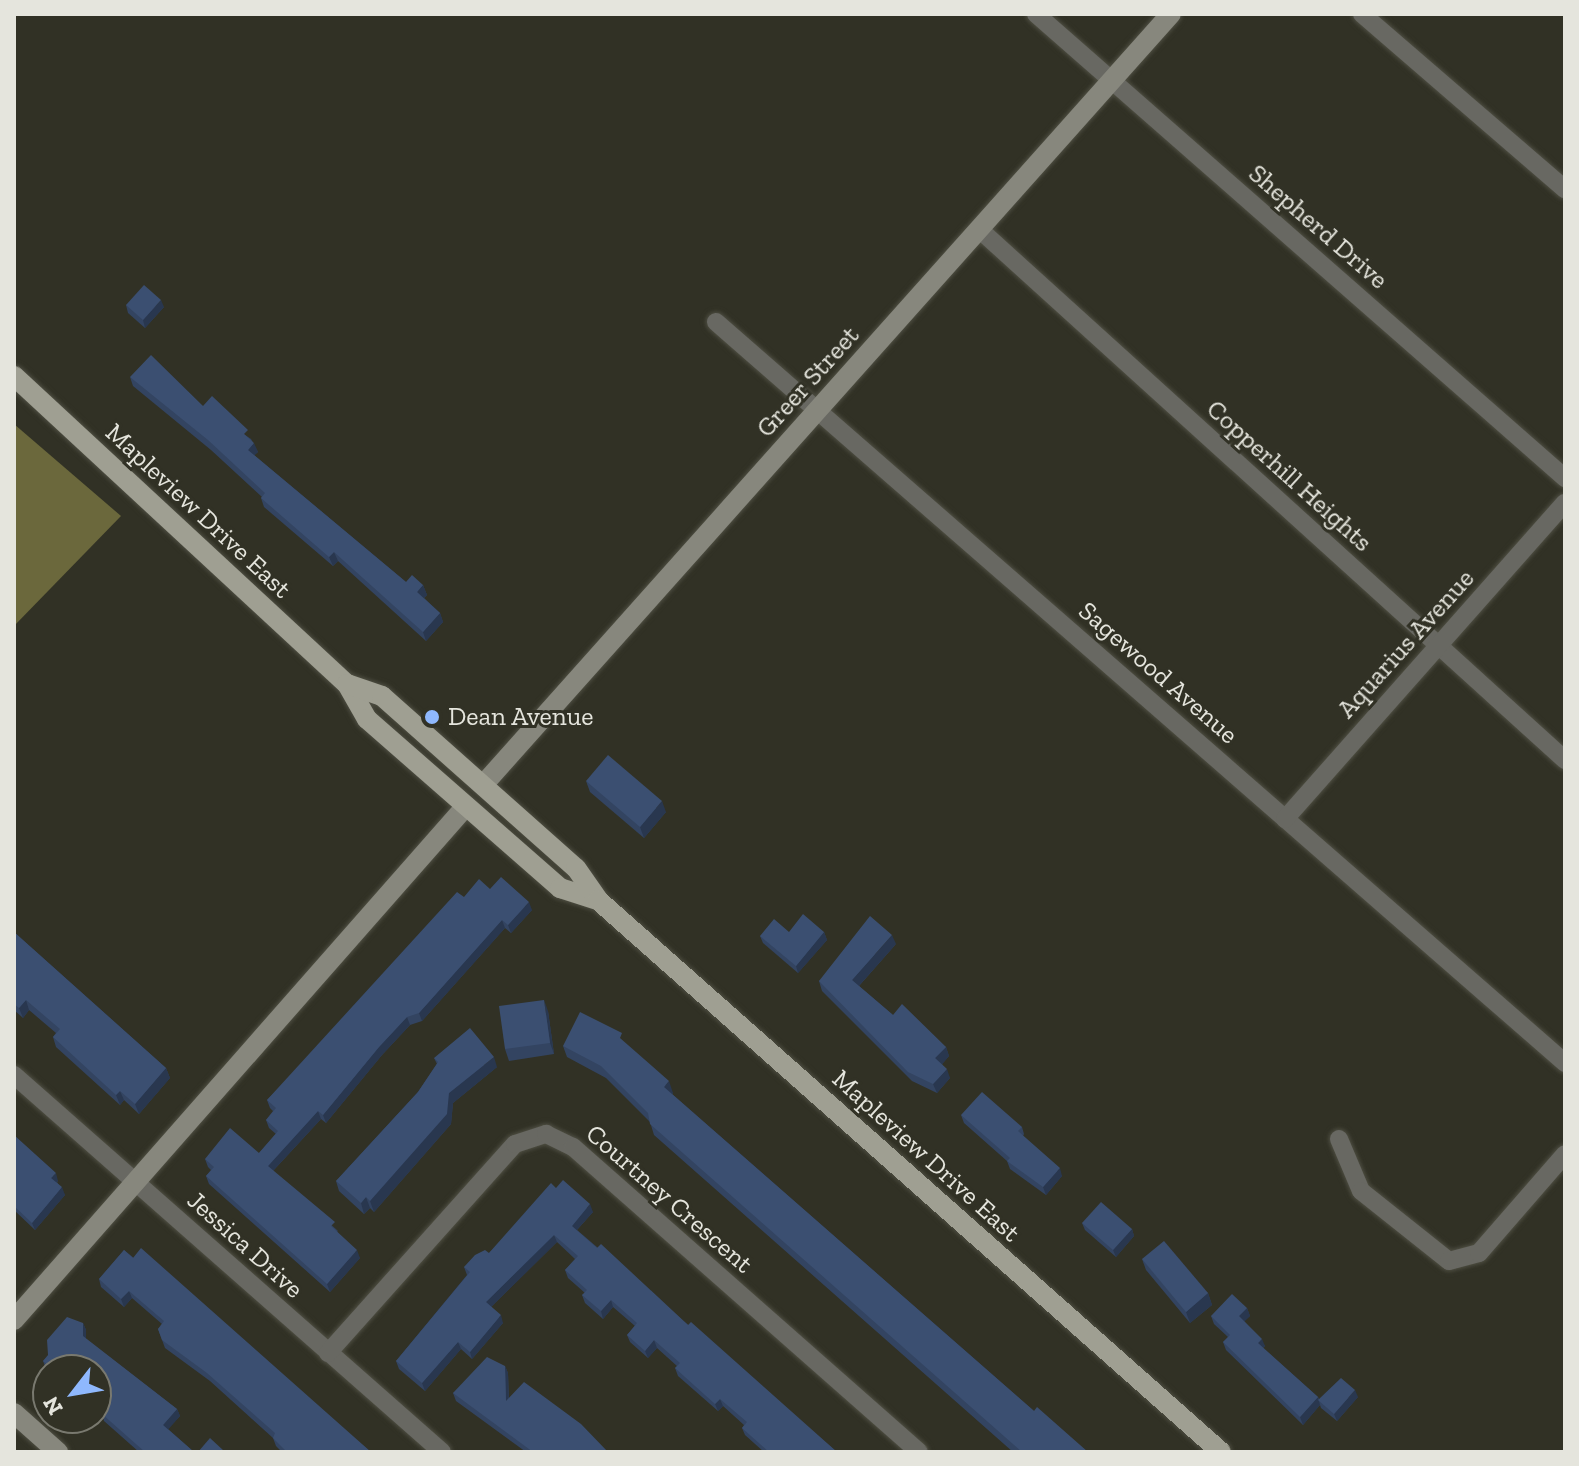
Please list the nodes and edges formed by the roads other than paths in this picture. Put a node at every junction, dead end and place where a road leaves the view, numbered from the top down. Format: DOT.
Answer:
graph roads {
  1 [pos="1036,14"];
  2 [pos="1171,14"];
  3 [pos="1362,14"];
  4 [pos="1112,81"];
  5 [pos="1565,189"];
  6 [pos="979,229"];
  7 [pos="716,322"];
  8 [pos="14,376"];
  9 [pos="818,410"];
  10 [pos="1565,478"];
  11 [pos="1565,503"];
  12 [pos="1438,647"];
  13 [pos="347,684"];
  14 [pos="1565,760"];
  15 [pos="483,785"];
  16 [pos="466,806"];
  17 [pos="1285,819"];
  18 [pos="598,900"];
  19 [pos="1565,1063"];
  20 [pos="14,1075"];
  21 [pos="1339,1139"];
  22 [pos="1565,1154"];
  23 [pos="135,1182"];
  24 [pos="14,1320"];
  25 [pos="328,1353"];
  26 [pos="14,1413"];
  27 [pos="58,1452"];
  28 [pos="442,1452"];
  29 [pos="919,1452"];
  30 [pos="1221,1452"];
  1 -- 4 [label="street, Shepherd Drive"];
  2 -- 4 [label="street, Greer Street"];
  3 -- 5 [label="street"];
  4 -- 6 [label="street, Greer Street"];
  4 -- 10 [label="street, Shepherd Drive"];
  6 -- 9 [label="street, Greer Street"];
  6 -- 12 [label="street, Copperhill Heights"];
  7 -- 9 [label="street, Sagewood Avenue"];
  8 -- 13 [label="main road, Mapleview Drive East"];
  9 -- 15 [label="street, Greer Street"];
  9 -- 17 [label="street, Sagewood Avenue"];
  11 -- 12 [label="street, Aquarius Avenue"];
  12 -- 14 [label="street, Copperhill Heights"];
  12 -- 17 [label="street, Aquarius Avenue"];
  13 -- 15 [label="main road, Mapleview Drive East"];
  13 -- 16 [label="main road, Mapleview Drive East"];
  15 -- 18 [label="main road, Mapleview Drive East"];
  16 -- 18 [label="main road, Mapleview Drive East"];
  16 -- 23 [label="street"];
  17 -- 19 [label="street, Sagewood Avenue"];
  18 -- 30 [label="main road, Mapleview Drive East"];
  20 -- 23 [label="street, Jessica Drive"];
  21 -- 22 [label="street"];
  23 -- 24 [label="street"];
  23 -- 25 [label="street, Jessica Drive"];
  25 -- 28 [label="street, Jessica Drive"];
  25 -- 29 [label="street, Courtney Crescent"];
  26 -- 27 [label="street"];
}
